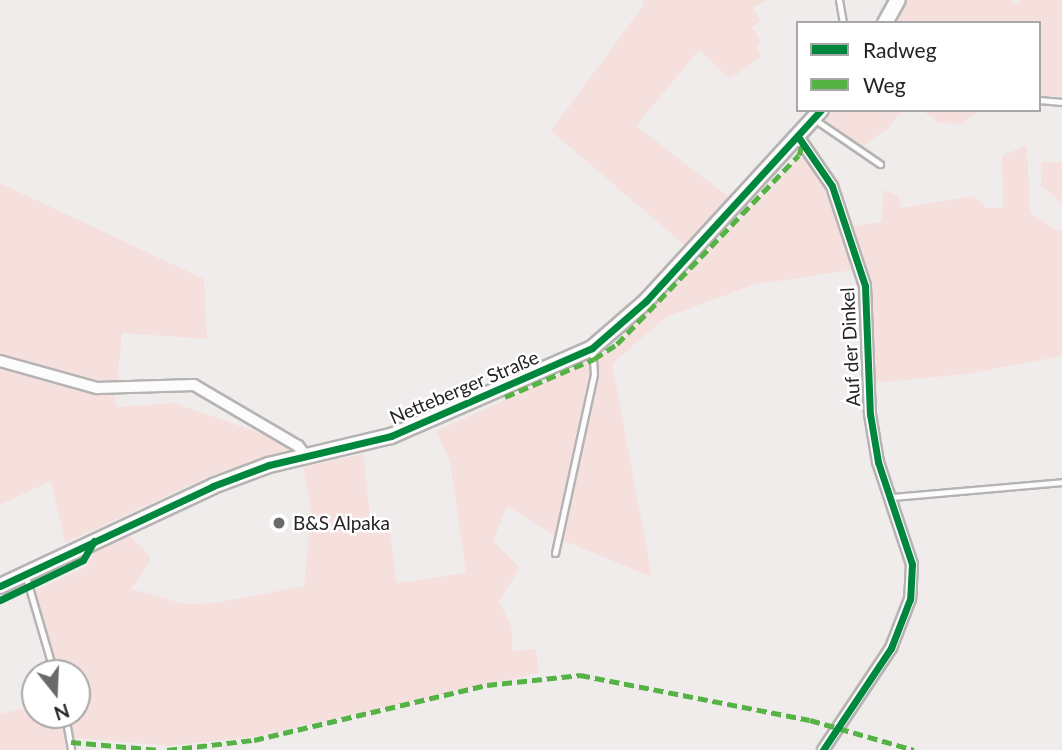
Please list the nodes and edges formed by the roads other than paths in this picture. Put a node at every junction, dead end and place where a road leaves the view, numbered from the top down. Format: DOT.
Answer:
graph roads {
  1 [pos="839,0"];
  2 [pos="898,0"];
  3 [pos="843,21"];
  4 [pos="886,21"];
  5 [pos="1041,100"];
  6 [pos="1062,102"];
  7 [pos="818,115"];
  8 [pos="799,138"];
  9 [pos="880,164"];
  10 [pos="592,348"];
  11 [pos="0,361"];
  12 [pos="305,455"];
  13 [pos="1062,482"];
  14 [pos="892,497"];
  15 [pos="555,553"];
  16 [pos="25,574"];
  17 [pos="0,586"];
  18 [pos="50,659"];
  19 [pos="67,729"];
  20 [pos="71,750"];
  21 [pos="823,750"];
  1 -- 3 [label="lane"];
  2 -- 4 [label="street"];
  5 -- 6 [label="lane"];
  7 -- 8 [label="street, Netteberger Straße"];
  7 -- 9 [label="lane, Netteberger Straße"];
  8 -- 10 [label="street, Netteberger Straße"];
  8 -- 14 [label="street, Auf der Dinkel"];
  10 -- 12 [label="street, Netteberger Straße"];
  10 -- 15 [label="lane"];
  11 -- 12 [label="street"];
  12 -- 16 [label="street, Netteberger Straße"];
  13 -- 14 [label="lane"];
  14 -- 21 [label="street, Auf der Dinkel"];
  16 -- 17 [label="street, Netteberger Straße"];
  16 -- 18 [label="lane"];
  19 -- 20 [label="lane"];
}
